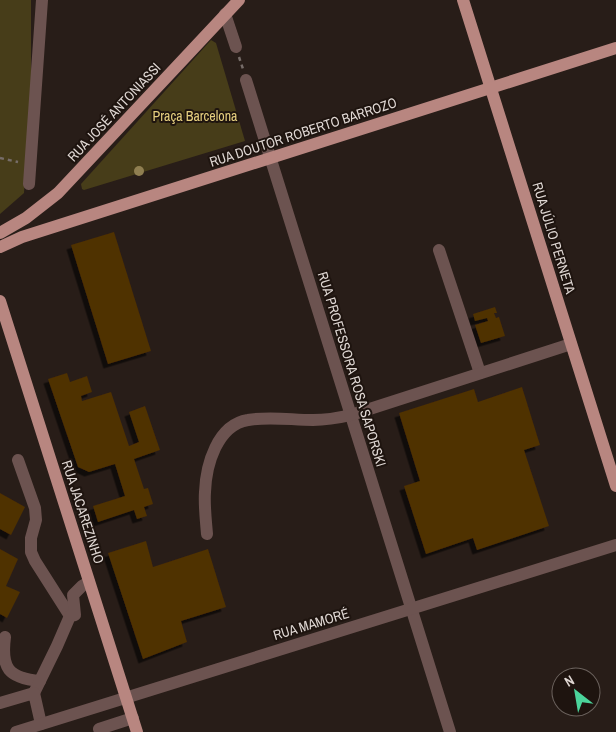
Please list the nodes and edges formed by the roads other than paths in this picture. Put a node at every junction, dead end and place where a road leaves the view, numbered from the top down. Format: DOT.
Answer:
graph roads {
  1 [pos="42,0"];
  2 [pos="238,0"];
  3 [pos="463,0"];
  4 [pos="226,14"];
  5 [pos="236,47"];
  6 [pos="616,48"];
  7 [pos="246,80"];
  8 [pos="491,88"];
  9 [pos="270,158"];
  10 [pos="29,184"];
  11 [pos="0,232"];
  12 [pos="0,247"];
  13 [pos="439,250"];
  14 [pos="0,301"];
  15 [pos="571,344"];
  16 [pos="480,373"];
  17 [pos="351,415"];
  18 [pos="18,460"];
  19 [pos="616,486"];
  20 [pos="207,534"];
  21 [pos="616,545"];
  22 [pos="90,582"];
  23 [pos="412,609"];
  24 [pos="70,616"];
  25 [pos="5,637"];
  26 [pos="40,681"];
  27 [pos="34,693"];
  28 [pos="126,698"];
  29 [pos="0,703"];
  30 [pos="92,708"];
  31 [pos="133,718"];
  32 [pos="40,724"];
  33 [pos="100,730"];
  34 [pos="16,732"];
  35 [pos="137,732"];
  36 [pos="450,732"];
  1 -- 10 [label="street"];
  2 -- 4 [label="main road, RUA JOSÉ ANTONIASSI"];
  3 -- 8 [label="main road, RUA JÚLIO PERNETA"];
  4 -- 5 [label="street"];
  4 -- 11 [label="main road, RUA JOSÉ ANTONIASSI"];
  6 -- 8 [label="main road, RUA DOUTOR ROBERTO BARROZO"];
  7 -- 9 [label="street, RUA PROFESSORA ROSA SAPORSKI"];
  8 -- 9 [label="main road, RUA DOUTOR ROBERTO BARROZO"];
  8 -- 15 [label="main road, RUA JÚLIO PERNETA"];
  9 -- 12 [label="main road, RUA DOUTOR ROBERTO BARROZO"];
  9 -- 17 [label="street, RUA PROFESSORA ROSA SAPORSKI"];
  13 -- 16 [label="street"];
  14 -- 22 [label="main road, RUA JACAREZINHO"];
  15 -- 16 [label="street"];
  15 -- 19 [label="main road, RUA JÚLIO PERNETA"];
  16 -- 17 [label="street"];
  17 -- 20 [label="street"];
  17 -- 23 [label="street, RUA PROFESSORA ROSA SAPORSKI"];
  18 -- 24 [label="street"];
  21 -- 23 [label="street, RUA MAMORÉ"];
  22 -- 24 [label="street"];
  22 -- 28 [label="main road, RUA JACAREZINHO"];
  23 -- 28 [label="street, RUA MAMORÉ"];
  23 -- 36 [label="street, RUA PROFESSORA ROSA SAPORSKI"];
  24 -- 26 [label="street"];
  25 -- 26 [label="street"];
  26 -- 27 [label="street"];
  27 -- 29 [label="street"];
  27 -- 32 [label="street"];
  28 -- 30 [label="street, RUA MAMORÉ"];
  28 -- 31 [label="main road, RUA JACAREZINHO"];
  30 -- 32 [label="street, RUA MAMORÉ"];
  30 -- 33 [label="street"];
  31 -- 33 [label="street"];
  31 -- 35 [label="main road, RUA JACAREZINHO"];
  32 -- 34 [label="street, RUA MAMORÉ"];
}
